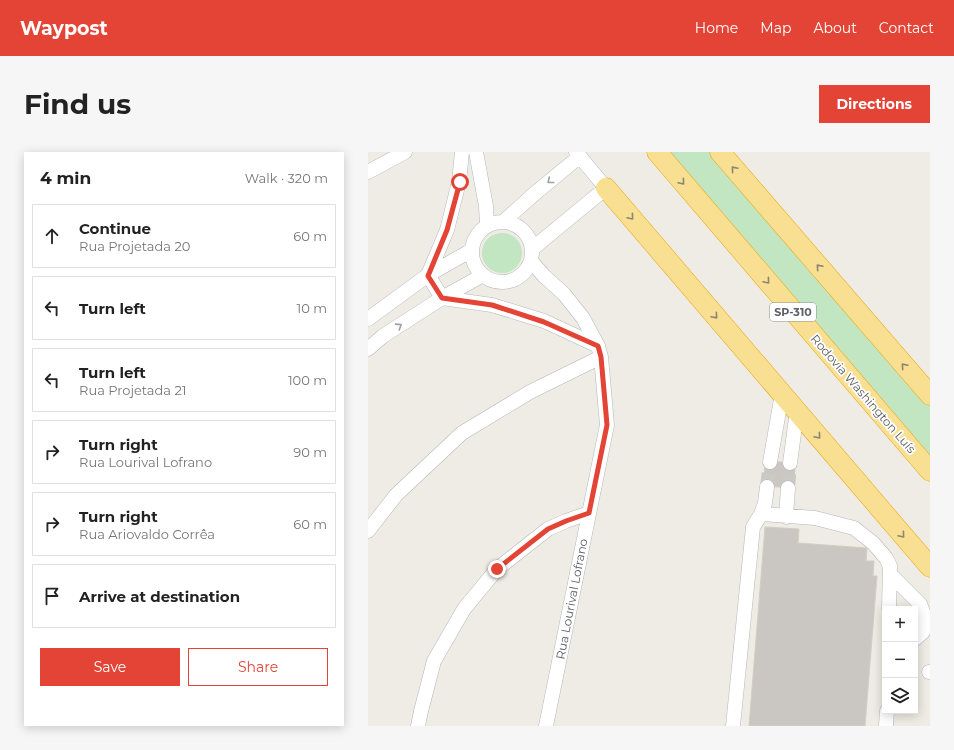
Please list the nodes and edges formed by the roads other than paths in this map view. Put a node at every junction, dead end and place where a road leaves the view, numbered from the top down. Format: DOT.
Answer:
graph roads {
  1 [pos="405,152"];
  2 [pos="462,152"];
  3 [pos="476,152"];
  4 [pos="657,152"];
  5 [pos="720,152"];
  6 [pos="578,154"];
  7 [pos="368,172"];
  8 [pos="606,188"];
  9 [pos="496,223"];
  10 [pos="472,250"];
  11 [pos="530,260"];
  12 [pos="483,275"];
  13 [pos="428,276"];
  14 [pos="442,298"];
  15 [pos="368,319"];
  16 [pos="368,349"];
  17 [pos="600,352"];
  18 [pos="782,394"];
  19 [pos="930,395"];
  20 [pos="797,411"];
  21 [pos="770,462"];
  22 [pos="790,463"];
  23 [pos="930,471"];
  24 [pos="766,487"];
  25 [pos="788,488"];
  26 [pos="589,513"];
  27 [pos="761,514"];
  28 [pos="786,517"];
  29 [pos="368,531"];
  30 [pos="930,567"];
  31 [pos="890,574"];
  32 [pos="889,606"];
  33 [pos="918,636"];
  34 [pos="887,714"];
  35 [pos="418,726"];
  36 [pos="546,726"];
  37 [pos="733,726"];
  38 [pos="886,726"];
  1 -- 7 [label="street"];
  2 -- 13 [label="street"];
  3 -- 9 [label="street"];
  4 -- 23 [label="highway, Rodovia Washington Luís / SP-310, one-way"];
  19 -- 5 [label="highway, one-way"];
  6 -- 8 [label="street"];
  6 -- 9 [label="street, one-way"];
  8 -- 11 [label="street"];
  8 -- 18 [label="highway, one-way"];
  9 -- 10 [label="street"];
  9 -- 11 [label="street"];
  10 -- 12 [label="street"];
  10 -- 13 [label="street"];
  11 -- 12 [label="street"];
  11 -- 17 [label="street, Rua Lourival Lofrano"];
  12 -- 14 [label="street"];
  13 -- 14 [label="street"];
  13 -- 15 [label="street"];
  16 -- 14 [label="street, one-way"];
  14 -- 17 [label="street"];
  17 -- 26 [label="street, Rua Lourival Lofrano"];
  17 -- 29 [label="street"];
  18 -- 20 [label="highway"];
  18 -- 21 [label="street"];
  20 -- 22 [label="street"];
  20 -- 30 [label="highway, one-way"];
  24 -- 27 [label="street"];
  25 -- 28 [label="street"];
  26 -- 35 [label="street"];
  26 -- 36 [label="street, Rua Lourival Lofrano"];
  27 -- 28 [label="street"];
  27 -- 37 [label="street"];
  28 -- 31 [label="street"];
  31 -- 32 [label="street"];
  31 -- 33 [label="street"];
  34 -- 38 [label="street"];
}
